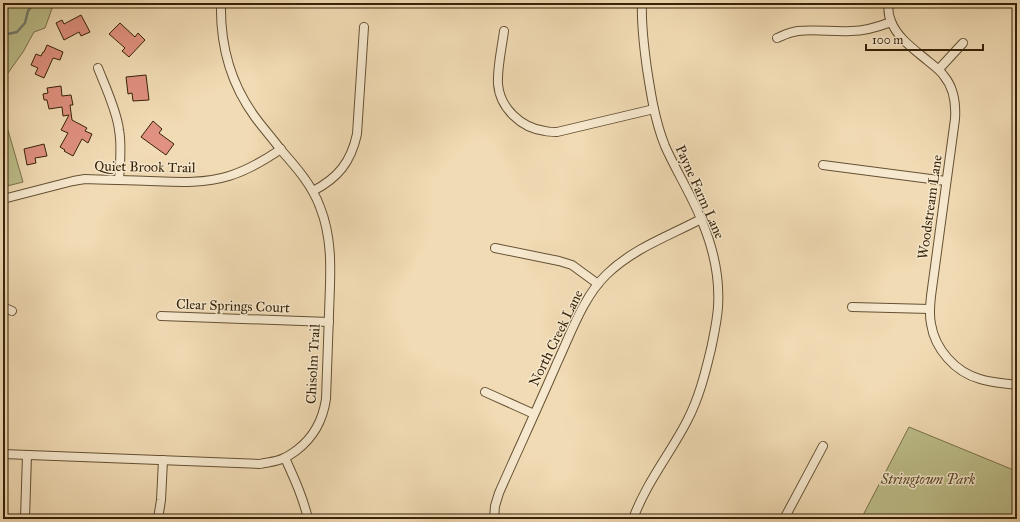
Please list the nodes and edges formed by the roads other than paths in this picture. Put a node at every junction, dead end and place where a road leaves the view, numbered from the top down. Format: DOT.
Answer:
graph roads {
  1 [pos="221,3"];
  2 [pos="642,3"];
  3 [pos="889,3"];
  4 [pos="891,22"];
  5 [pos="364,27"];
  6 [pos="504,31"];
  7 [pos="777,38"];
  8 [pos="963,43"];
  9 [pos="98,68"];
  10 [pos="938,69"];
  11 [pos="654,109"];
  12 [pos="281,149"];
  13 [pos="823,166"];
  14 [pos="119,180"];
  15 [pos="946,181"];
  16 [pos="313,191"];
  17 [pos="3,199"];
  18 [pos="701,219"];
  19 [pos="495,248"];
  20 [pos="598,284"];
  21 [pos="3,307"];
  22 [pos="852,307"];
  23 [pos="930,309"];
  24 [pos="12,311"];
  25 [pos="161,316"];
  26 [pos="329,322"];
  27 [pos="1017,385"];
  28 [pos="485,392"];
  29 [pos="534,414"];
  30 [pos="823,446"];
  31 [pos="3,454"];
  32 [pos="27,455"];
  33 [pos="285,458"];
  34 [pos="163,460"];
  35 [pos="25,519"];
  36 [pos="158,519"];
  37 [pos="308,519"];
  38 [pos="494,519"];
  39 [pos="633,519"];
  40 [pos="784,519"];
  1 -- 12 [label="street, Chisolm Trail"];
  2 -- 11 [label="street, Payne Farm Lane"];
  3 -- 4 [label="street, Woodstream Lane"];
  4 -- 7 [label="street"];
  4 -- 10 [label="street, Woodstream Lane"];
  5 -- 16 [label="street"];
  6 -- 11 [label="street"];
  8 -- 10 [label="street"];
  9 -- 14 [label="street"];
  10 -- 15 [label="street, Woodstream Lane"];
  11 -- 18 [label="street, Payne Farm Lane"];
  12 -- 14 [label="street, Quiet Brook Trail"];
  12 -- 16 [label="street, Chisolm Trail"];
  13 -- 15 [label="street"];
  14 -- 17 [label="street, Quiet Brook Trail"];
  15 -- 23 [label="street, Woodstream Lane"];
  16 -- 26 [label="street, Chisolm Trail"];
  18 -- 20 [label="street, North Creek Lane"];
  18 -- 39 [label="street, Payne Farm Lane"];
  19 -- 20 [label="street"];
  20 -- 29 [label="street, North Creek Lane"];
  21 -- 24 [label="street"];
  22 -- 23 [label="street"];
  23 -- 27 [label="street, Woodstream Lane"];
  25 -- 26 [label="street, Clear Springs Court"];
  26 -- 33 [label="street, Chisolm Trail"];
  28 -- 29 [label="street"];
  29 -- 38 [label="street, North Creek Lane"];
  30 -- 40 [label="street"];
  31 -- 32 [label="street, Chisolm Trail"];
  32 -- 34 [label="street, Chisolm Trail"];
  32 -- 35 [label="street"];
  33 -- 34 [label="street, Chisolm Trail"];
  33 -- 37 [label="street"];
  34 -- 36 [label="street"];
}
